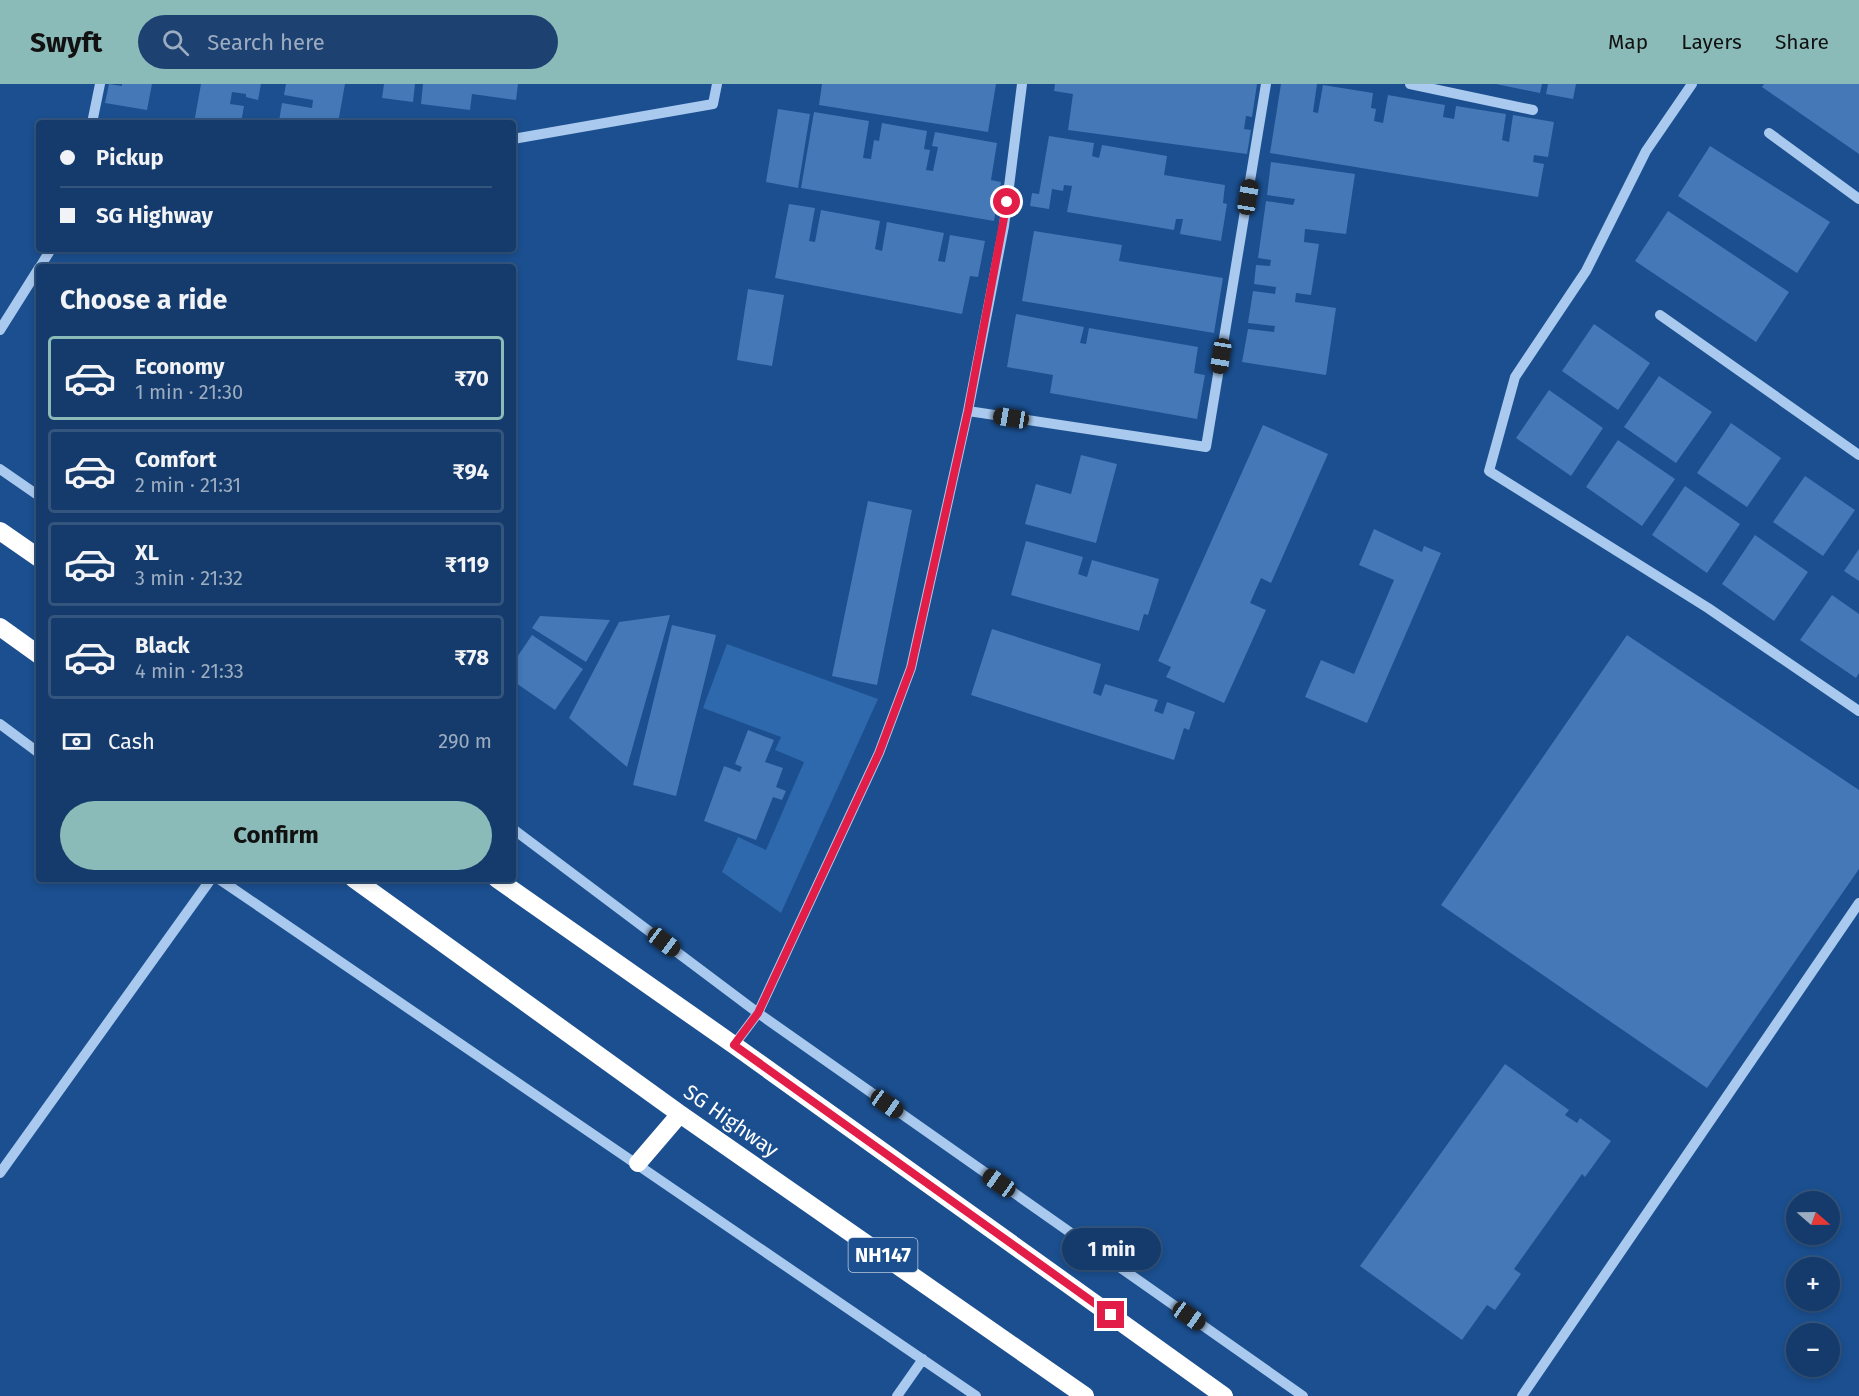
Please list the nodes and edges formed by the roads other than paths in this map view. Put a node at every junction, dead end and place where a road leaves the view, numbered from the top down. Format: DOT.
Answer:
graph roads {
  1 [pos="100,84"];
  2 [pos="717,84"];
  3 [pos="1022,84"];
  4 [pos="1266,84"];
  5 [pos="1410,84"];
  6 [pos="1692,84"];
  7 [pos="1533,110"];
  8 [pos="93,120"];
  9 [pos="1769,133"];
  10 [pos="516,138"];
  11 [pos="1859,199"];
  12 [pos="36,273"];
  13 [pos="1660,315"];
  14 [pos="0,330"];
  15 [pos="968,411"];
  16 [pos="1859,455"];
  17 [pos="0,469"];
  18 [pos="36,494"];
  19 [pos="0,531"];
  20 [pos="36,556"];
  21 [pos="0,627"];
  22 [pos="36,653"];
  23 [pos="1859,711"];
  24 [pos="0,724"];
  25 [pos="36,751"];
  26 [pos="516,832"];
  27 [pos="209,882"];
  28 [pos="223,882"];
  29 [pos="358,882"];
  30 [pos="501,882"];
  31 [pos="1859,903"];
  32 [pos="758,1013"];
  33 [pos="734,1045"];
  34 [pos="680,1114"];
  35 [pos="638,1163"];
  36 [pos="0,1173"];
  37 [pos="923,1359"];
  38 [pos="897,1396"];
  39 [pos="976,1396"];
  40 [pos="1085,1396"];
  41 [pos="1224,1396"];
  42 [pos="1303,1396"];
  43 [pos="1522,1396"];
  1 -- 8 [label="street"];
  2 -- 10 [label="street"];
  3 -- 15 [label="street"];
  4 -- 15 [label="street"];
  5 -- 7 [label="street"];
  6 -- 23 [label="street"];
  9 -- 11 [label="street"];
  12 -- 14 [label="street"];
  13 -- 16 [label="street"];
  15 -- 32 [label="street"];
  17 -- 18 [label="street"];
  19 -- 20 [label="highway"];
  21 -- 22 [label="highway"];
  24 -- 25 [label="street"];
  26 -- 32 [label="street"];
  27 -- 36 [label="street"];
  28 -- 35 [label="street"];
  29 -- 34 [label="highway, SG Highway / NH147"];
  30 -- 33 [label="highway"];
  31 -- 43 [label="street"];
  32 -- 33 [label="street"];
  32 -- 42 [label="street"];
  33 -- 41 [label="highway"];
  34 -- 35 [label="highway"];
  34 -- 40 [label="highway, SG Highway / NH147"];
  35 -- 37 [label="street"];
  37 -- 38 [label="street"];
  37 -- 39 [label="street"];
}
